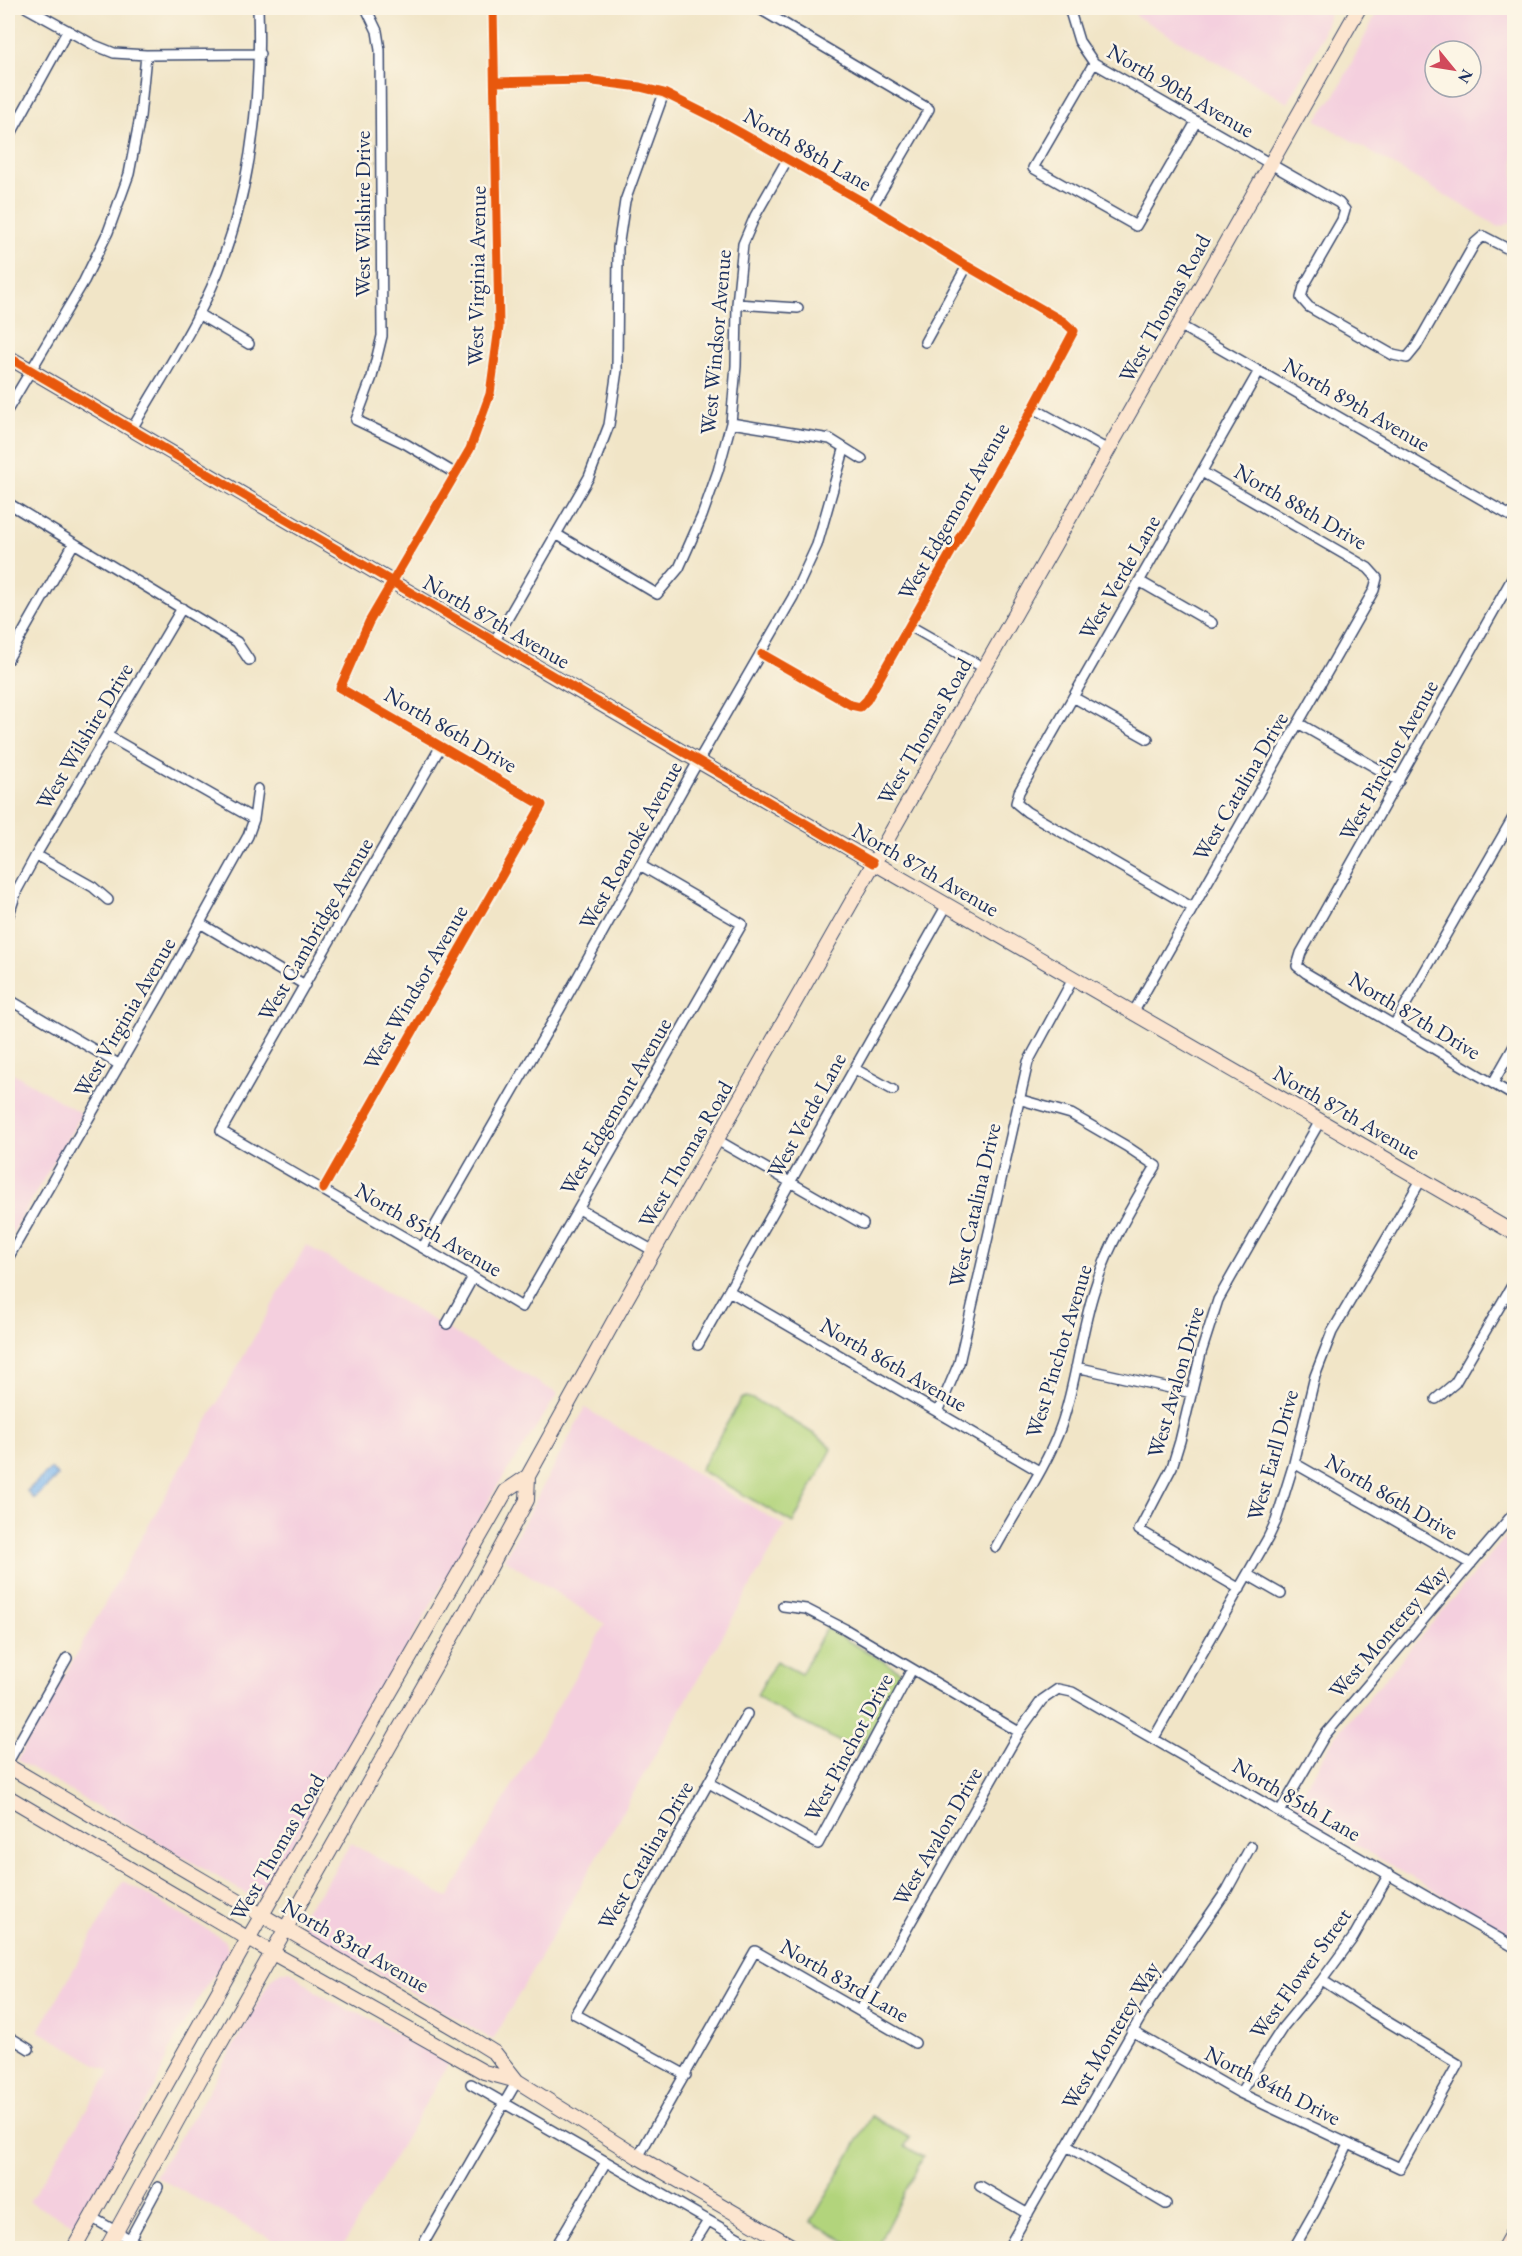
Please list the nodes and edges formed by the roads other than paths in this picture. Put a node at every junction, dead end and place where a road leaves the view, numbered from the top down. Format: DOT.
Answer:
graph roads {
  1 [pos="27,8"];
  2 [pos="258,8"];
  3 [pos="366,8"];
  4 [pos="493,8"];
  5 [pos="758,8"];
  6 [pos="1069,8"];
  7 [pos="1359,8"];
  8 [pos="68,30"];
  9 [pos="260,54"];
  10 [pos="146,55"];
  11 [pos="1094,63"];
  12 [pos="495,82"];
  13 [pos="664,93"];
  14 [pos="1196,122"];
  15 [pos="8,139"];
  16 [pos="787,160"];
  17 [pos="1270,164"];
  18 [pos="872,207"];
  19 [pos="1515,252"];
  20 [pos="967,266"];
  21 [pos="737,304"];
  22 [pos="798,308"];
  23 [pos="198,314"];
  24 [pos="1179,325"];
  25 [pos="1074,332"];
  26 [pos="925,342"];
  27 [pos="249,344"];
  28 [pos="8,357"];
  29 [pos="30,370"];
  30 [pos="1259,371"];
  31 [pos="1033,408"];
  32 [pos="8,409"];
  33 [pos="731,423"];
  34 [pos="132,429"];
  35 [pos="844,450"];
  36 [pos="1108,450"];
  37 [pos="862,459"];
  38 [pos="1202,472"];
  39 [pos="456,474"];
  40 [pos="8,503"];
  41 [pos="1515,518"];
  42 [pos="556,534"];
  43 [pos="74,543"];
  44 [pos="1515,575"];
  45 [pos="1377,578"];
  46 [pos="1139,581"];
  47 [pos="392,582"];
  48 [pos="182,608"];
  49 [pos="1212,623"];
  50 [pos="910,626"];
  51 [pos="494,642"];
  52 [pos="762,654"];
  53 [pos="8,659"];
  54 [pos="249,660"];
  55 [pos="984,668"];
  56 [pos="340,688"];
  57 [pos="1073,697"];
  58 [pos="1298,723"];
  59 [pos="108,736"];
  60 [pos="1148,739"];
  61 [pos="441,746"];
  62 [pos="698,761"];
  63 [pos="1399,781"];
  64 [pos="258,789"];
  65 [pos="542,805"];
  66 [pos="1515,816"];
  67 [pos="254,819"];
  68 [pos="36,855"];
  69 [pos="873,863"];
  70 [pos="640,865"];
  71 [pos="108,900"];
  72 [pos="947,905"];
  73 [pos="1193,908"];
  74 [pos="8,917"];
  75 [pos="200,923"];
  76 [pos="1297,966"];
  77 [pos="1073,979"];
  78 [pos="305,985"];
  79 [pos="8,999"];
  80 [pos="1133,1013"];
  81 [pos="1394,1025"];
  82 [pos="1515,1046"];
  83 [pos="120,1065"];
  84 [pos="855,1069"];
  85 [pos="1493,1083"];
  86 [pos="893,1090"];
  87 [pos="1515,1096"];
  88 [pos="1018,1099"];
  89 [pos="1320,1121"];
  90 [pos="221,1131"];
  91 [pos="717,1140"];
  92 [pos="1421,1180"];
  93 [pos="790,1182"];
  94 [pos="323,1189"];
  95 [pos="579,1209"];
  96 [pos="863,1224"];
  97 [pos="1515,1233"];
  98 [pos="423,1247"];
  99 [pos="654,1251"];
  100 [pos="8,1258"];
  101 [pos="474,1277"];
  102 [pos="1515,1282"];
  103 [pos="729,1291"];
  104 [pos="522,1307"];
  105 [pos="447,1324"];
  106 [pos="698,1345"];
  107 [pos="1076,1367"];
  108 [pos="1192,1393"];
  109 [pos="1436,1399"];
  110 [pos="938,1412"];
  111 [pos="1294,1462"];
  112 [pos="1039,1471"];
  113 [pos="528,1476"];
  114 [pos="1515,1513"];
  115 [pos="996,1546"];
  116 [pos="1471,1564"];
  117 [pos="1248,1575"];
  118 [pos="1240,1589"];
  119 [pos="1281,1594"];
  120 [pos="783,1606"];
  121 [pos="67,1658"];
  122 [pos="912,1669"];
  123 [pos="396,1683"];
  124 [pos="1058,1689"];
  125 [pos="418,1695"];
  126 [pos="747,1714"];
  127 [pos="1019,1732"];
  128 [pos="1154,1738"];
  129 [pos="8,1764"];
  130 [pos="709,1783"];
  131 [pos="8,1797"];
  132 [pos="1280,1812"];
  133 [pos="1251,1846"];
  134 [pos="1389,1874"];
  135 [pos="263,1914"];
  136 [pos="286,1928"];
  137 [pos="248,1939"];
  138 [pos="1515,1947"];
  139 [pos="272,1952"];
  140 [pos="1322,1980"];
  141 [pos="860,2011"];
  142 [pos="1132,2031"];
  143 [pos="8,2036"];
  144 [pos="915,2043"];
  145 [pos="29,2049"];
  146 [pos="686,2075"];
  147 [pos="517,2081"];
  148 [pos="471,2084"];
  149 [pos="1240,2093"];
  150 [pos="504,2103"];
  151 [pos="1348,2145"];
  152 [pos="1067,2146"];
  153 [pos="638,2157"];
  154 [pos="606,2162"];
  155 [pos="158,2187"];
  156 [pos="980,2187"];
  157 [pos="1166,2204"];
  158 [pos="1028,2214"];
  159 [pos="91,2217"];
  160 [pos="708,2221"];
  161 [pos="1515,2230"];
  162 [pos="116,2232"];
  163 [pos="130,2239"];
  164 [pos="74,2248"];
  165 [pos="107,2248"];
  166 [pos="124,2248"];
  167 [pos="146,2248"];
  168 [pos="421,2248"];
  169 [pos="555,2248"];
  170 [pos="691,2248"];
  171 [pos="756,2248"];
  172 [pos="795,2248"];
  173 [pos="1008,2248"];
  174 [pos="1294,2248"];
  175 [pos="1504,2248"];
  1 -- 8 [label="street"];
  2 -- 9 [label="street"];
  3 -- 39 [label="street, West Wilshire Drive"];
  4 -- 12 [label="street, West Virginia Avenue"];
  5 -- 18 [label="street"];
  6 -- 11 [label="street, North 90th Avenue"];
  7 -- 17 [label="main road, West Thomas Road"];
  8 -- 10 [label="street"];
  8 -- 15 [label="street"];
  9 -- 10 [label="street"];
  9 -- 23 [label="street"];
  10 -- 29 [label="street"];
  11 -- 14 [label="street, North 90th Avenue"];
  11 -- 14 [label="street"];
  12 -- 13 [label="street, North 88th Lane"];
  12 -- 39 [label="street, West Virginia Avenue"];
  13 -- 16 [label="street, North 88th Lane"];
  13 -- 42 [label="street"];
  14 -- 17 [label="street, North 90th Avenue"];
  16 -- 18 [label="street, North 88th Lane"];
  16 -- 21 [label="street, West Windsor Avenue"];
  17 -- 19 [label="street, North 90th Avenue"];
  17 -- 24 [label="main road, West Thomas Road"];
  18 -- 20 [label="street, North 88th Lane"];
  20 -- 25 [label="street, North 88th Lane"];
  20 -- 26 [label="street"];
  21 -- 22 [label="street"];
  21 -- 33 [label="street, West Windsor Avenue"];
  23 -- 27 [label="street"];
  23 -- 34 [label="street"];
  24 -- 30 [label="street, North 89th Avenue"];
  24 -- 36 [label="main road, West Thomas Road"];
  25 -- 31 [label="street, West Edgemont Avenue"];
  28 -- 29 [label="main road, North 87th Avenue"];
  29 -- 32 [label="street"];
  29 -- 34 [label="main road, North 87th Avenue"];
  30 -- 38 [label="street, West Verde Lane"];
  30 -- 41 [label="street, North 89th Avenue"];
  31 -- 36 [label="street"];
  31 -- 50 [label="street, West Edgemont Avenue"];
  33 -- 35 [label="street"];
  33 -- 42 [label="street, West Windsor Avenue"];
  34 -- 47 [label="main road, North 87th Avenue"];
  35 -- 37 [label="street"];
  35 -- 52 [label="street, West Roanoke Avenue"];
  36 -- 55 [label="main road, West Thomas Road"];
  38 -- 45 [label="street, North 88th Drive"];
  38 -- 46 [label="street, West Verde Lane"];
  39 -- 47 [label="street, West Virginia Avenue"];
  40 -- 43 [label="street"];
  42 -- 51 [label="street"];
  43 -- 48 [label="street"];
  43 -- 53 [label="street"];
  44 -- 63 [label="street, West Pinchot Avenue"];
  45 -- 58 [label="street, West Catalina Drive"];
  46 -- 49 [label="street"];
  46 -- 57 [label="street, West Verde Lane"];
  47 -- 51 [label="main road, North 87th Avenue"];
  47 -- 56 [label="street, West Virginia Avenue"];
  48 -- 54 [label="street"];
  48 -- 59 [label="street, West Wilshire Drive"];
  50 -- 52 [label="street, West Edgemont Avenue"];
  50 -- 55 [label="street"];
  51 -- 62 [label="main road, North 87th Avenue"];
  52 -- 62 [label="street, West Roanoke Avenue"];
  55 -- 69 [label="main road, West Thomas Road"];
  56 -- 61 [label="street, North 86th Drive"];
  57 -- 60 [label="street"];
  57 -- 73 [label="street, West Verde Lane"];
  58 -- 63 [label="street"];
  58 -- 73 [label="street, West Catalina Drive"];
  59 -- 67 [label="street"];
  59 -- 68 [label="street, West Wilshire Drive"];
  61 -- 65 [label="street, North 86th Drive"];
  61 -- 78 [label="street, West Cambridge Avenue"];
  62 -- 69 [label="main road, North 87th Avenue"];
  62 -- 70 [label="street, West Roanoke Avenue"];
  63 -- 76 [label="street, West Pinchot Avenue"];
  64 -- 67 [label="street, West Virginia Avenue"];
  65 -- 94 [label="street, West Windsor Avenue"];
  66 -- 81 [label="street"];
  67 -- 75 [label="street, West Virginia Avenue"];
  68 -- 71 [label="street"];
  68 -- 74 [label="street, West Wilshire Drive"];
  69 -- 72 [label="main road, North 87th Avenue"];
  69 -- 91 [label="main road, West Thomas Road"];
  70 -- 95 [label="street, West Edgemont Avenue"];
  70 -- 98 [label="street, West Roanoke Avenue"];
  72 -- 77 [label="main road, North 87th Avenue"];
  72 -- 84 [label="street, West Verde Lane"];
  73 -- 80 [label="street, West Catalina Drive"];
  75 -- 78 [label="street"];
  75 -- 83 [label="street, West Virginia Avenue"];
  76 -- 81 [label="street, North 87th Drive"];
  77 -- 80 [label="main road, North 87th Avenue"];
  77 -- 88 [label="street, West Catalina Drive"];
  78 -- 90 [label="street, West Cambridge Avenue"];
  79 -- 83 [label="street"];
  80 -- 89 [label="main road, North 87th Avenue"];
  81 -- 85 [label="street, North 87th Drive"];
  82 -- 85 [label="street"];
  83 -- 100 [label="street, West Virginia Avenue"];
  84 -- 86 [label="street"];
  84 -- 93 [label="street, West Verde Lane"];
  85 -- 87 [label="street, North 87th Drive"];
  88 -- 107 [label="street, West Pinchot Avenue"];
  88 -- 110 [label="street, West Catalina Drive"];
  89 -- 92 [label="main road, North 87th Avenue"];
  89 -- 108 [label="street, West Avalon Drive"];
  90 -- 94 [label="street, North 85th Avenue"];
  91 -- 93 [label="street"];
  91 -- 99 [label="main road, West Thomas Road"];
  92 -- 97 [label="main road, North 87th Avenue"];
  92 -- 111 [label="street, West Earll Drive"];
  93 -- 96 [label="street"];
  93 -- 103 [label="street, West Verde Lane"];
  94 -- 98 [label="street, North 85th Avenue"];
  95 -- 99 [label="street"];
  95 -- 104 [label="street, West Edgemont Avenue"];
  98 -- 101 [label="street, North 85th Avenue"];
  99 -- 113 [label="main road, West Thomas Road"];
  101 -- 104 [label="street, North 85th Avenue"];
  101 -- 105 [label="street"];
  102 -- 109 [label="street"];
  103 -- 106 [label="street, West Verde Lane"];
  103 -- 110 [label="street, North 86th Avenue"];
  107 -- 108 [label="street"];
  107 -- 112 [label="street, West Pinchot Avenue"];
  108 -- 118 [label="street, West Avalon Drive"];
  110 -- 112 [label="street, North 86th Avenue"];
  111 -- 116 [label="street, North 86th Drive"];
  111 -- 117 [label="street, West Earll Drive"];
  112 -- 115 [label="street, West Pinchot Avenue"];
  113 -- 123 [label="main road, West Thomas Road"];
  113 -- 125 [label="main road, West Thomas Road"];
  114 -- 116 [label="street, West Monterey Way"];
  116 -- 132 [label="street, West Monterey Way"];
  117 -- 118 [label="street, West Earll Drive"];
  117 -- 119 [label="street"];
  118 -- 128 [label="street, West Earll Drive"];
  120 -- 122 [label="street"];
  121 -- 129 [label="street"];
  122 -- 127 [label="street"];
  122 -- 130 [label="street, West Pinchot Drive"];
  123 -- 125 [label="main road"];
  123 -- 135 [label="main road, West Thomas Road"];
  124 -- 127 [label="street, West Avalon Drive"];
  124 -- 128 [label="street, North 85th Lane"];
  125 -- 136 [label="main road, West Thomas Road"];
  126 -- 130 [label="street, West Catalina Drive"];
  127 -- 141 [label="street, West Avalon Drive"];
  128 -- 132 [label="street, North 85th Lane"];
  129 -- 135 [label="main road, North 83rd Avenue"];
  130 -- 146 [label="street, West Catalina Drive"];
  131 -- 137 [label="main road, North 83rd Avenue"];
  132 -- 134 [label="street, North 85th Lane"];
  133 -- 142 [label="street, West Monterey Way"];
  134 -- 138 [label="street, North 85th Lane"];
  134 -- 140 [label="street, West Flower Street"];
  135 -- 136 [label="main road, North 83rd Avenue"];
  135 -- 137 [label="main road, West Thomas Road"];
  136 -- 139 [label="main road, West Thomas Road"];
  136 -- 147 [label="main road, North 83rd Avenue"];
  137 -- 139 [label="main road, North 83rd Avenue"];
  137 -- 159 [label="main road, West Thomas Road"];
  139 -- 147 [label="main road, North 83rd Avenue"];
  139 -- 162 [label="main road, West Thomas Road"];
  140 -- 149 [label="street, West Flower Street"];
  140 -- 151 [label="street, North 84th Drive"];
  141 -- 144 [label="street, North 83rd Lane"];
  141 -- 146 [label="street, North 83rd Lane"];
  142 -- 149 [label="street, North 84th Drive"];
  142 -- 152 [label="street, West Monterey Way"];
  143 -- 145 [label="street"];
  146 -- 153 [label="street"];
  147 -- 150 [label="street"];
  147 -- 153 [label="main road, North 83rd Avenue"];
  148 -- 150 [label="street"];
  149 -- 151 [label="street, North 84th Drive"];
  150 -- 154 [label="street"];
  150 -- 168 [label="street"];
  151 -- 174 [label="street"];
  152 -- 157 [label="street"];
  152 -- 158 [label="street, West Monterey Way"];
  153 -- 172 [label="main road, North 83rd Avenue"];
  154 -- 160 [label="street"];
  154 -- 169 [label="street"];
  155 -- 163 [label="street"];
  156 -- 158 [label="street"];
  158 -- 173 [label="street, West Monterey Way"];
  159 -- 162 [label="street"];
  159 -- 164 [label="main road, West Thomas Road"];
  160 -- 170 [label="street"];
  160 -- 171 [label="street"];
  161 -- 175 [label="main road"];
  162 -- 163 [label="street"];
  162 -- 165 [label="main road, West Thomas Road"];
  163 -- 166 [label="street"];
  163 -- 167 [label="street"];
}
